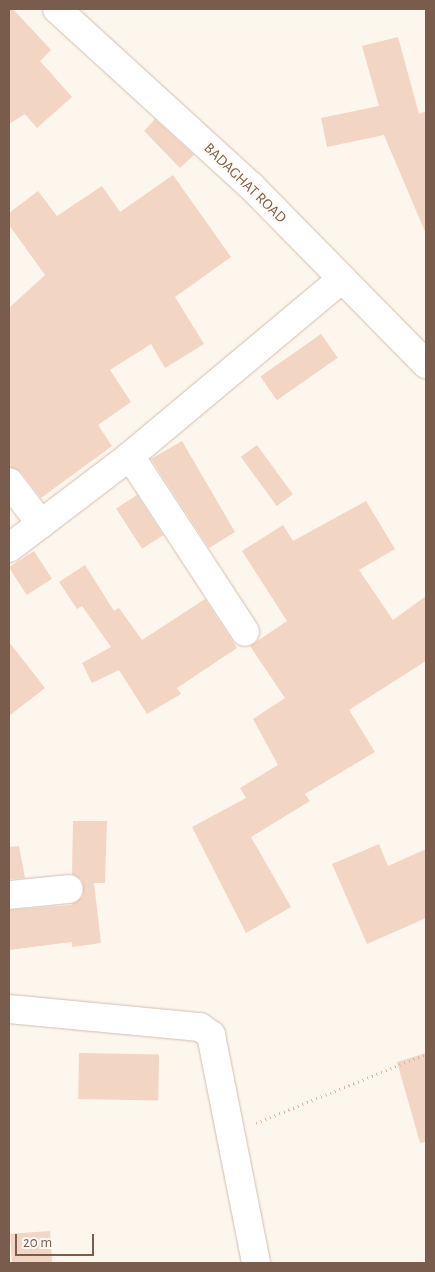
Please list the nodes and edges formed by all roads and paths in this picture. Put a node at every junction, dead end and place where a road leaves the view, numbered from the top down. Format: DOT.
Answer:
graph roads {
  1 [pos="56,9"];
  2 [pos="342,279"];
  3 [pos="426,364"];
  4 [pos="130,456"];
  5 [pos="9,482"];
  6 [pos="41,524"];
  7 [pos="9,548"];
  8 [pos="245,632"];
  9 [pos="69,889"];
  10 [pos="9,895"];
  11 [pos="9,1009"];
  12 [pos="426,1054"];
  13 [pos="232,1132"];
  14 [pos="256,1263"];
  1 -- 2 [label="street, BADAGHAT ROAD"];
  2 -- 3 [label="street, BADAGHAT ROAD"];
  2 -- 4 [label="street"];
  4 -- 6 [label="street"];
  4 -- 8 [label="street"];
  5 -- 6 [label="street"];
  6 -- 7 [label="street"];
  9 -- 10 [label="street"];
  11 -- 13 [label="street"];
  12 -- 13 [label="path"];
  13 -- 14 [label="street"];
}
